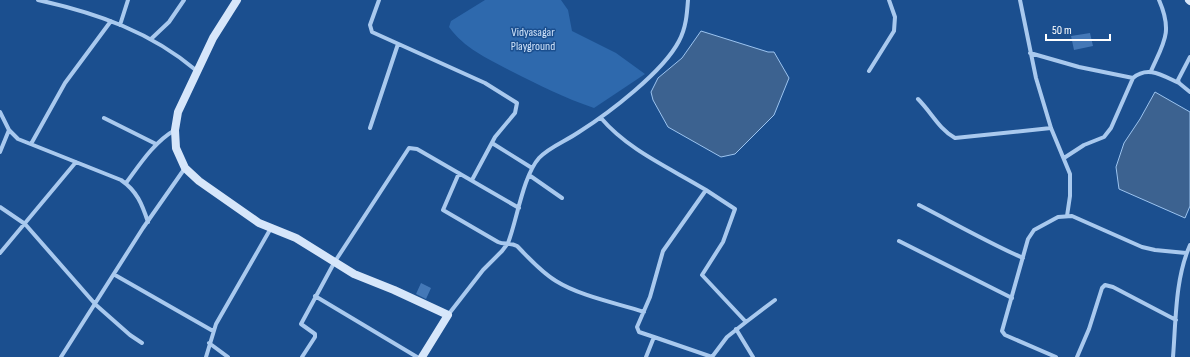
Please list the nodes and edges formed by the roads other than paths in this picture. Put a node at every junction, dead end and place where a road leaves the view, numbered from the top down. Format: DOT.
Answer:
graph roads {
  1 [pos="38,0"];
  2 [pos="128,0"];
  3 [pos="184,0"];
  4 [pos="237,0"];
  5 [pos="379,0"];
  6 [pos="688,0"];
  7 [pos="889,0"];
  8 [pos="1020,0"];
  9 [pos="1158,0"];
  10 [pos="111,21"];
  11 [pos="120,24"];
  12 [pos="151,38"];
  13 [pos="398,44"];
  14 [pos="1030,53"];
  15 [pos="1190,57"];
  16 [pos="198,71"];
  17 [pos="869,71"];
  18 [pos="1151,71"];
  19 [pos="1133,78"];
  20 [pos="1179,84"];
  21 [pos="1190,92"];
  22 [pos="918,99"];
  23 [pos="0,112"];
  24 [pos="104,118"];
  25 [pos="601,118"];
  26 [pos="370,128"];
  27 [pos="1051,128"];
  28 [pos="9,130"];
  29 [pos="175,130"];
  30 [pos="492,143"];
  31 [pos="31,144"];
  32 [pos="156,144"];
  33 [pos="0,152"];
  34 [pos="1064,158"];
  35 [pos="76,162"];
  36 [pos="185,168"];
  37 [pos="532,168"];
  38 [pos="459,173"];
  39 [pos="529,175"];
  40 [pos="472,180"];
  41 [pos="126,183"];
  42 [pos="706,190"];
  43 [pos="562,198"];
  44 [pos="919,204"];
  45 [pos="0,207"];
  46 [pos="520,208"];
  47 [pos="1067,216"];
  48 [pos="148,222"];
  49 [pos="25,224"];
  50 [pos="271,228"];
  51 [pos="899,241"];
  52 [pos="508,243"];
  53 [pos="1190,245"];
  54 [pos="0,253"];
  55 [pos="1186,253"];
  56 [pos="1023,258"];
  57 [pos="334,263"];
  58 [pos="115,275"];
  59 [pos="315,296"];
  60 [pos="1012,298"];
  61 [pos="775,300"];
  62 [pos="96,305"];
  63 [pos="644,312"];
  64 [pos="448,315"];
  65 [pos="1176,320"];
  66 [pos="746,322"];
  67 [pos="213,330"];
  68 [pos="736,330"];
  69 [pos="654,337"];
  70 [pos="142,343"];
  71 [pos="209,343"];
  72 [pos="1045,352"];
  73 [pos="61,357"];
  74 [pos="206,357"];
  75 [pos="228,357"];
  76 [pos="302,357"];
  77 [pos="417,357"];
  78 [pos="422,357"];
  79 [pos="646,357"];
  80 [pos="753,357"];
  81 [pos="1042,357"];
  82 [pos="1056,357"];
  83 [pos="1077,357"];
  84 [pos="1173,357"];
  1 -- 10 [label="street"];
  2 -- 11 [label="street"];
  3 -- 12 [label="street"];
  4 -- 16 [label="street"];
  5 -- 13 [label="street"];
  6 -- 25 [label="street"];
  7 -- 17 [label="street"];
  8 -- 14 [label="street"];
  9 -- 18 [label="street"];
  10 -- 11 [label="street"];
  10 -- 31 [label="street"];
  11 -- 12 [label="street"];
  12 -- 16 [label="street"];
  13 -- 26 [label="street"];
  13 -- 30 [label="street"];
  14 -- 19 [label="street"];
  14 -- 27 [label="street"];
  15 -- 20 [label="street"];
  16 -- 29 [label="street"];
  18 -- 19 [label="street"];
  18 -- 20 [label="street"];
  19 -- 34 [label="street"];
  20 -- 21 [label="street"];
  22 -- 27 [label="street"];
  23 -- 28 [label="street"];
  24 -- 32 [label="street"];
  25 -- 37 [label="street"];
  25 -- 42 [label="street"];
  27 -- 34 [label="street"];
  28 -- 31 [label="street"];
  28 -- 33 [label="street"];
  29 -- 32 [label="street"];
  29 -- 36 [label="street"];
  30 -- 37 [label="street"];
  30 -- 40 [label="street"];
  31 -- 35 [label="street"];
  32 -- 41 [label="street"];
  34 -- 47 [label="street"];
  35 -- 41 [label="street"];
  35 -- 49 [label="street"];
  36 -- 48 [label="street"];
  36 -- 50 [label="street"];
  37 -- 39 [label="street"];
  38 -- 40 [label="street"];
  38 -- 52 [label="street"];
  38 -- 57 [label="street"];
  39 -- 43 [label="street"];
  39 -- 46 [label="street"];
  40 -- 46 [label="street"];
  41 -- 48 [label="street"];
  42 -- 63 [label="street"];
  42 -- 66 [label="street"];
  44 -- 56 [label="street"];
  45 -- 49 [label="street"];
  46 -- 52 [label="street"];
  47 -- 55 [label="street"];
  47 -- 56 [label="street"];
  48 -- 58 [label="street"];
  49 -- 54 [label="street"];
  49 -- 62 [label="street"];
  50 -- 57 [label="street"];
  50 -- 67 [label="street"];
  51 -- 60 [label="street"];
  52 -- 63 [label="street"];
  52 -- 64 [label="street"];
  53 -- 55 [label="street"];
  55 -- 65 [label="street"];
  56 -- 60 [label="street"];
  57 -- 59 [label="street"];
  57 -- 64 [label="street"];
  58 -- 62 [label="street"];
  58 -- 67 [label="street"];
  59 -- 76 [label="street"];
  59 -- 77 [label="street"];
  60 -- 72 [label="street"];
  61 -- 66 [label="street"];
  62 -- 70 [label="street"];
  62 -- 73 [label="street"];
  63 -- 69 [label="street"];
  64 -- 78 [label="street"];
  65 -- 83 [label="street"];
  65 -- 84 [label="street"];
  66 -- 68 [label="street"];
  67 -- 71 [label="street"];
  68 -- 69 [label="street"];
  68 -- 80 [label="street"];
  69 -- 79 [label="street"];
  71 -- 74 [label="street"];
  71 -- 75 [label="street"];
  72 -- 81 [label="street"];
  72 -- 82 [label="street"];
}
